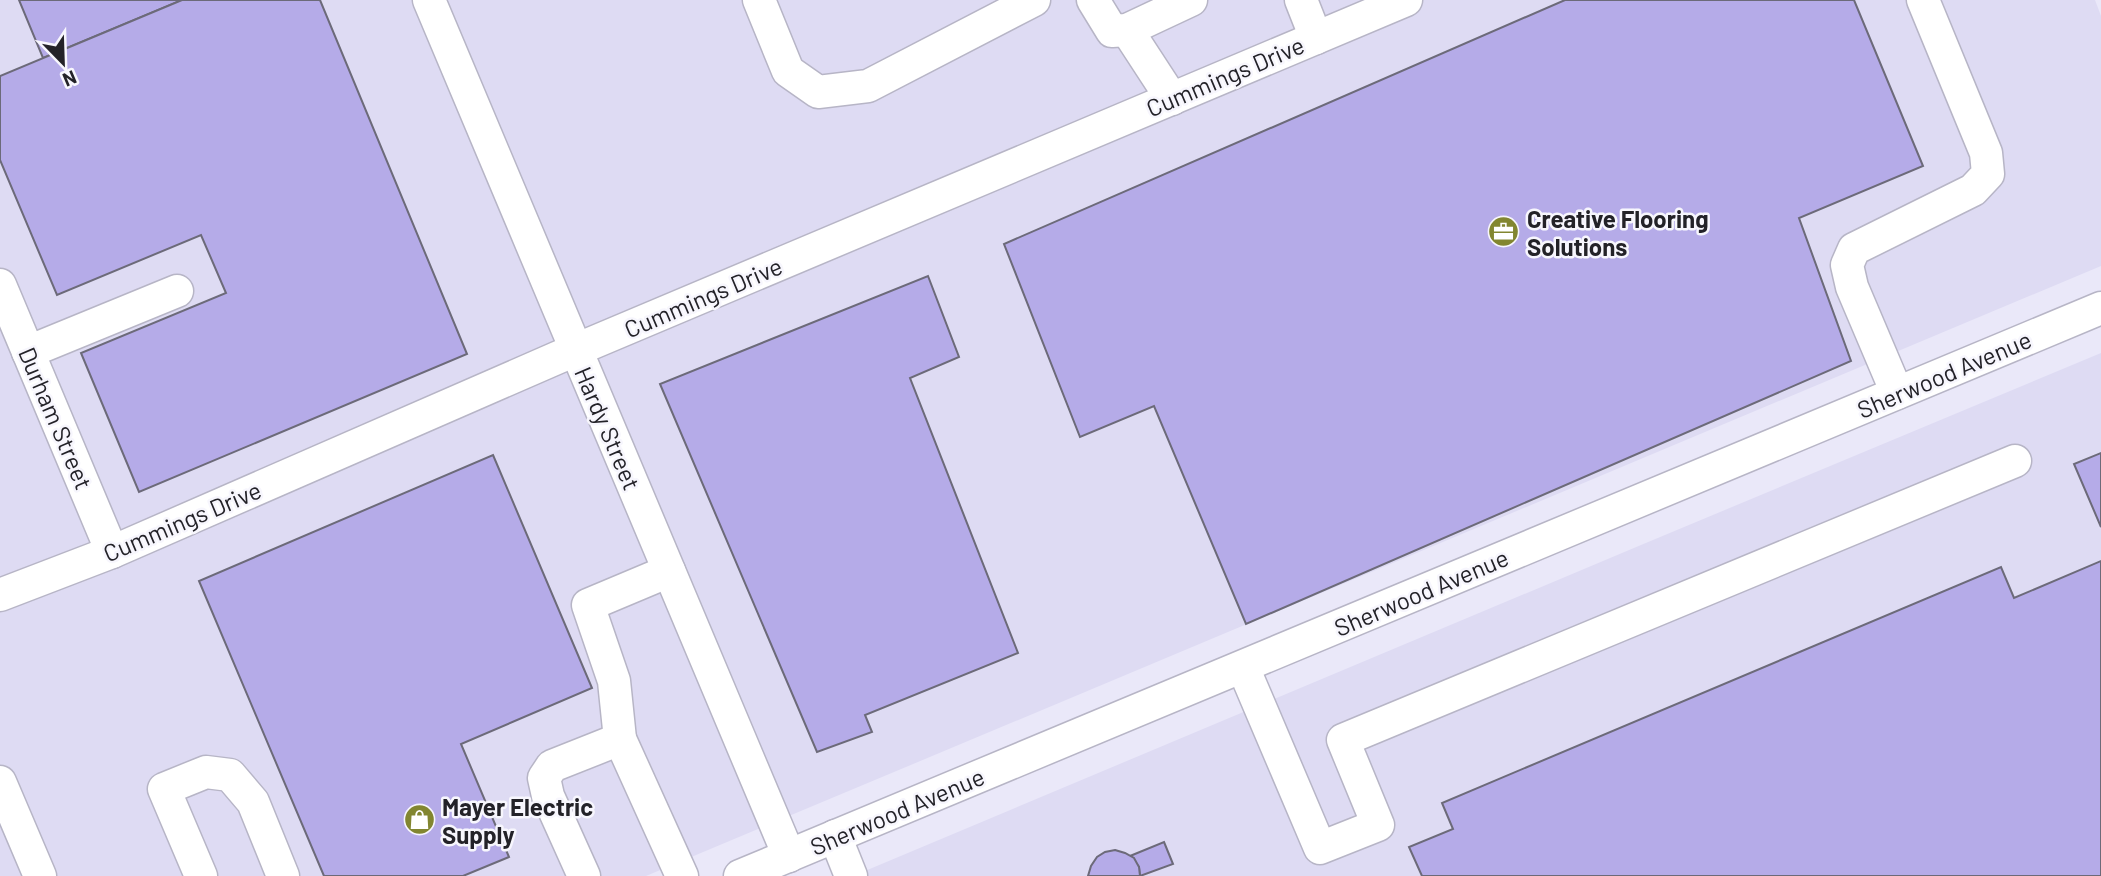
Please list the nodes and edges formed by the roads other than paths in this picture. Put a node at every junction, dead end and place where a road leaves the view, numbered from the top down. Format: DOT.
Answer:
graph roads {
  1 [pos="429,0"];
  2 [pos="759,0"];
  3 [pos="1034,0"];
  4 [pos="1093,0"];
  5 [pos="1191,0"];
  6 [pos="1301,0"];
  7 [pos="1406,0"];
  8 [pos="1923,0"];
  9 [pos="1127,30"];
  10 [pos="1316,38"];
  11 [pos="1172,99"];
  12 [pos="0,285"];
  13 [pos="177,291"];
  14 [pos="2101,308"];
  15 [pos="575,351"];
  16 [pos="28,352"];
  17 [pos="1897,393"];
  18 [pos="2015,461"];
  19 [pos="112,552"];
  20 [pos="669,571"];
  21 [pos="0,595"];
  22 [pos="1243,667"];
  23 [pos="620,739"];
  24 [pos="4,802"];
  25 [pos="835,836"];
  26 [pos="789,856"];
  27 [pos="40,876"];
  28 [pos="201,876"];
  29 [pos="284,876"];
  30 [pos="584,876"];
  31 [pos="682,876"];
  32 [pos="740,876"];
  33 [pos="851,876"];
  1 -- 15 [label="street, Hardy Street"];
  2 -- 3 [label="street"];
  4 -- 9 [label="street"];
  5 -- 9 [label="street"];
  6 -- 10 [label="street"];
  7 -- 10 [label="street, Cummings Drive"];
  8 -- 17 [label="street"];
  9 -- 11 [label="street"];
  10 -- 11 [label="street, Cummings Drive"];
  11 -- 15 [label="street, Cummings Drive"];
  12 -- 16 [label="street, Durham Street"];
  13 -- 16 [label="street"];
  14 -- 17 [label="street, Sherwood Avenue"];
  15 -- 19 [label="street, Cummings Drive"];
  15 -- 20 [label="street, Hardy Street"];
  16 -- 19 [label="street, Durham Street"];
  17 -- 22 [label="street, Sherwood Avenue"];
  18 -- 22 [label="street"];
  19 -- 21 [label="street, Cummings Drive"];
  20 -- 23 [label="street"];
  20 -- 26 [label="street, Hardy Street"];
  22 -- 25 [label="street, Sherwood Avenue"];
  23 -- 30 [label="street"];
  23 -- 31 [label="street"];
  24 -- 27 [label="street"];
  25 -- 26 [label="street, Sherwood Avenue"];
  25 -- 33 [label="street"];
  26 -- 32 [label="street, Sherwood Avenue"];
  28 -- 29 [label="street"];
}
